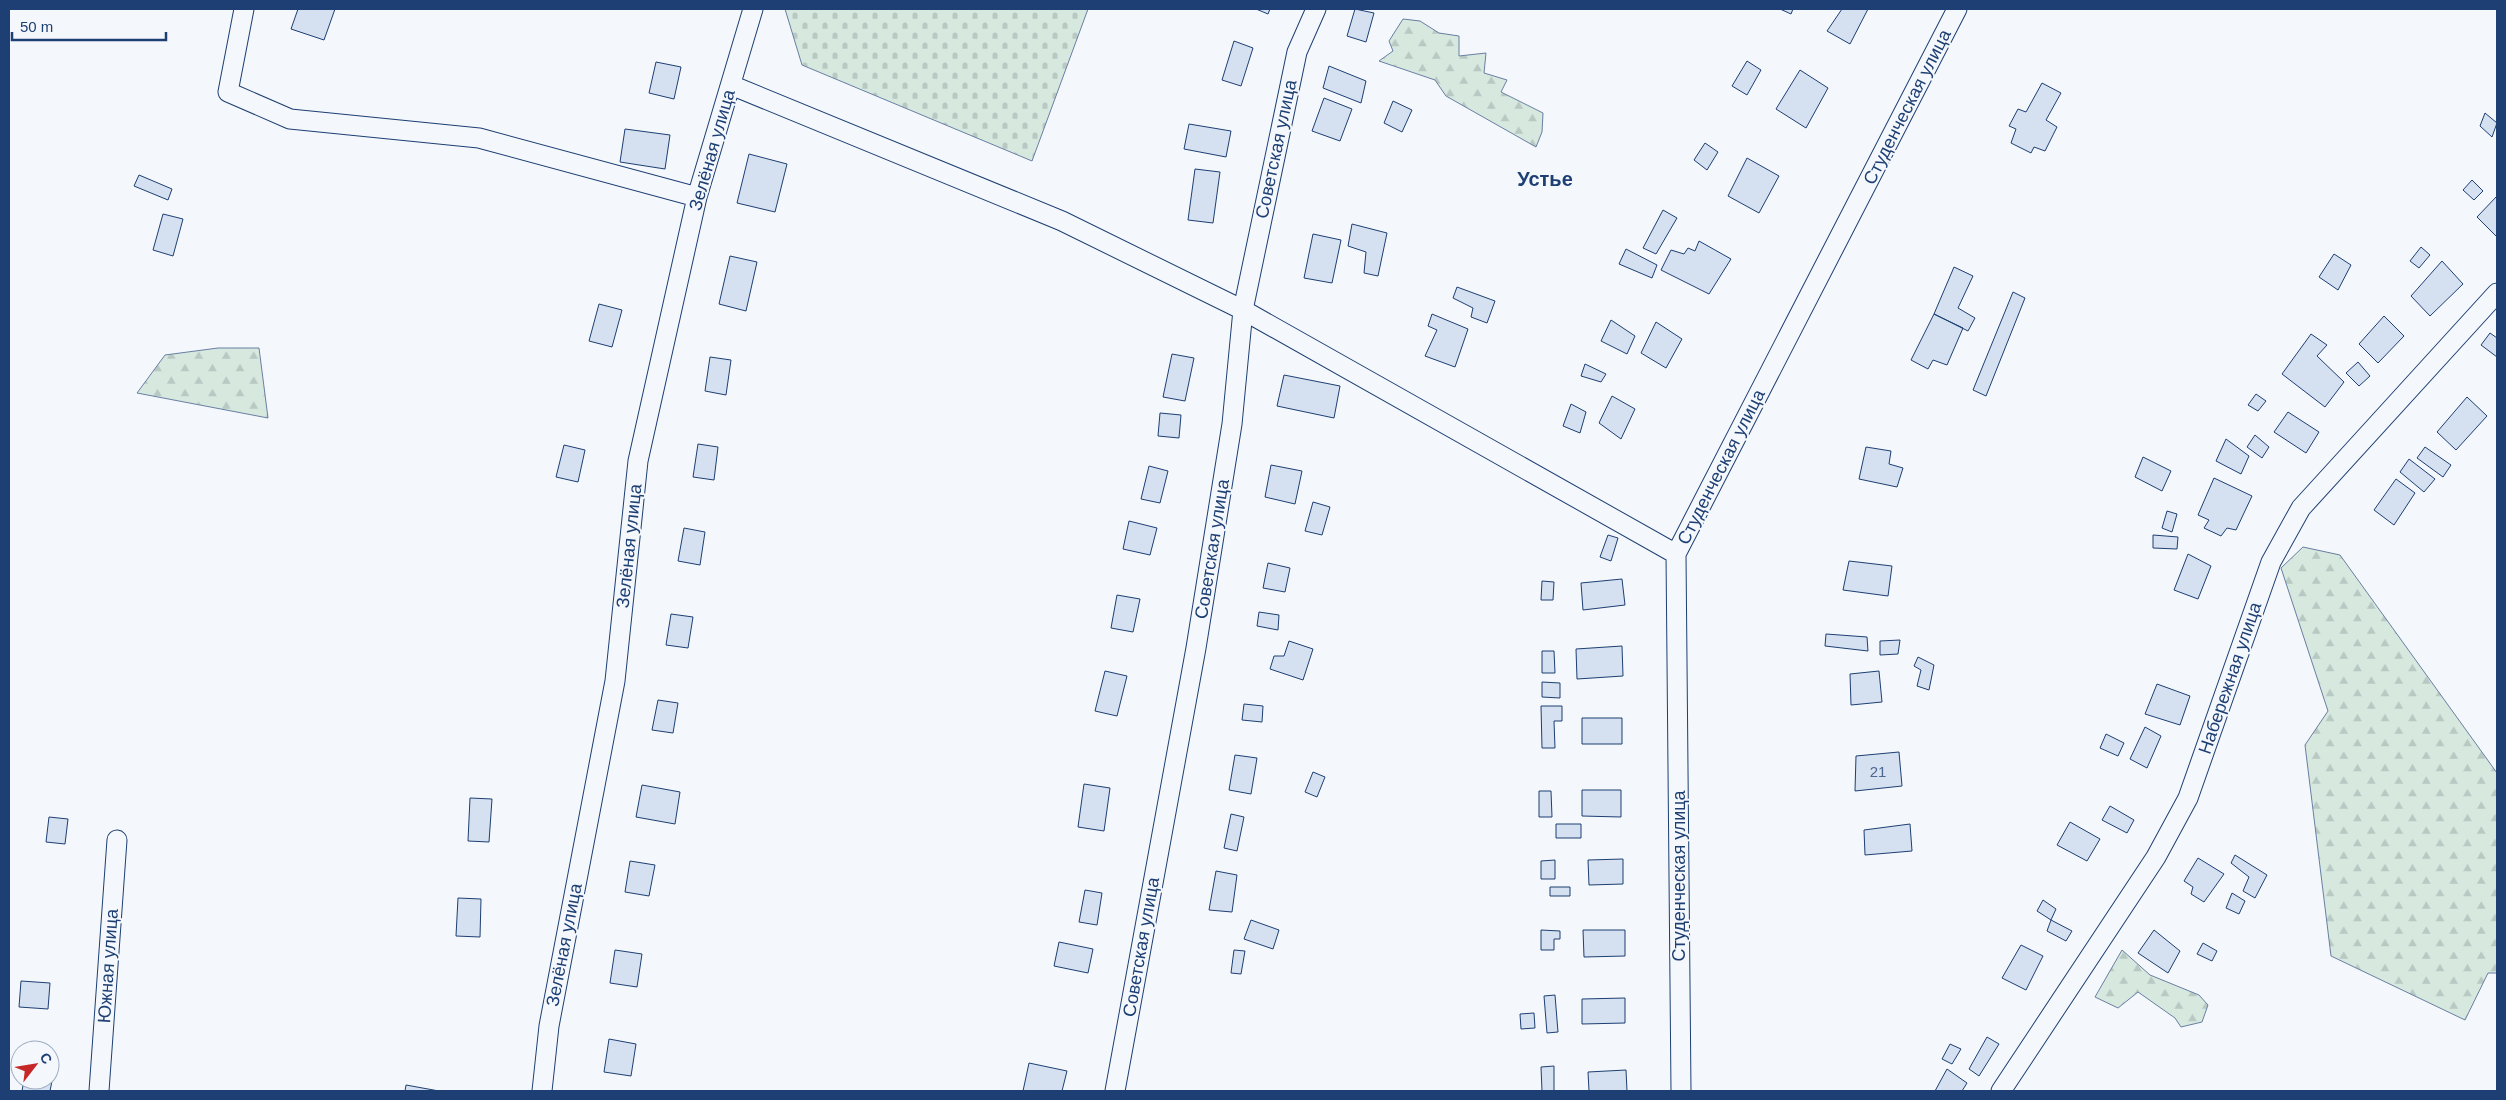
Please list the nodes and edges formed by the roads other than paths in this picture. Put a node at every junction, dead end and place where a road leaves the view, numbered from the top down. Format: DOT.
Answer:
graph roads {
  1 [pos="244,9"];
  2 [pos="753,9"];
  3 [pos="1316,9"];
  4 [pos="1958,9"];
  5 [pos="732,85"];
  6 [pos="697,197"];
  7 [pos="2497,294"];
  8 [pos="1243,310"];
  9 [pos="1676,554"];
  10 [pos="117,840"];
  11 [pos="99,1091"];
  12 [pos="542,1091"];
  13 [pos="1115,1091"];
  14 [pos="1680,1091"];
  15 [pos="2001,1091"];
  1 -- 6 [label="street"];
  2 -- 5 [label="street, Зелёная улица"];
  3 -- 8 [label="street, Советская улица"];
  4 -- 9 [label="street, Студенческая улица"];
  5 -- 6 [label="street, Зелёная улица"];
  5 -- 8 [label="street"];
  6 -- 12 [label="street, Зелёная улица"];
  7 -- 15 [label="street, Набережная улица"];
  8 -- 9 [label="street"];
  8 -- 13 [label="street, Советская улица"];
  9 -- 14 [label="street, Студенческая улица"];
  10 -- 11 [label="street, Южная улица"];
}
